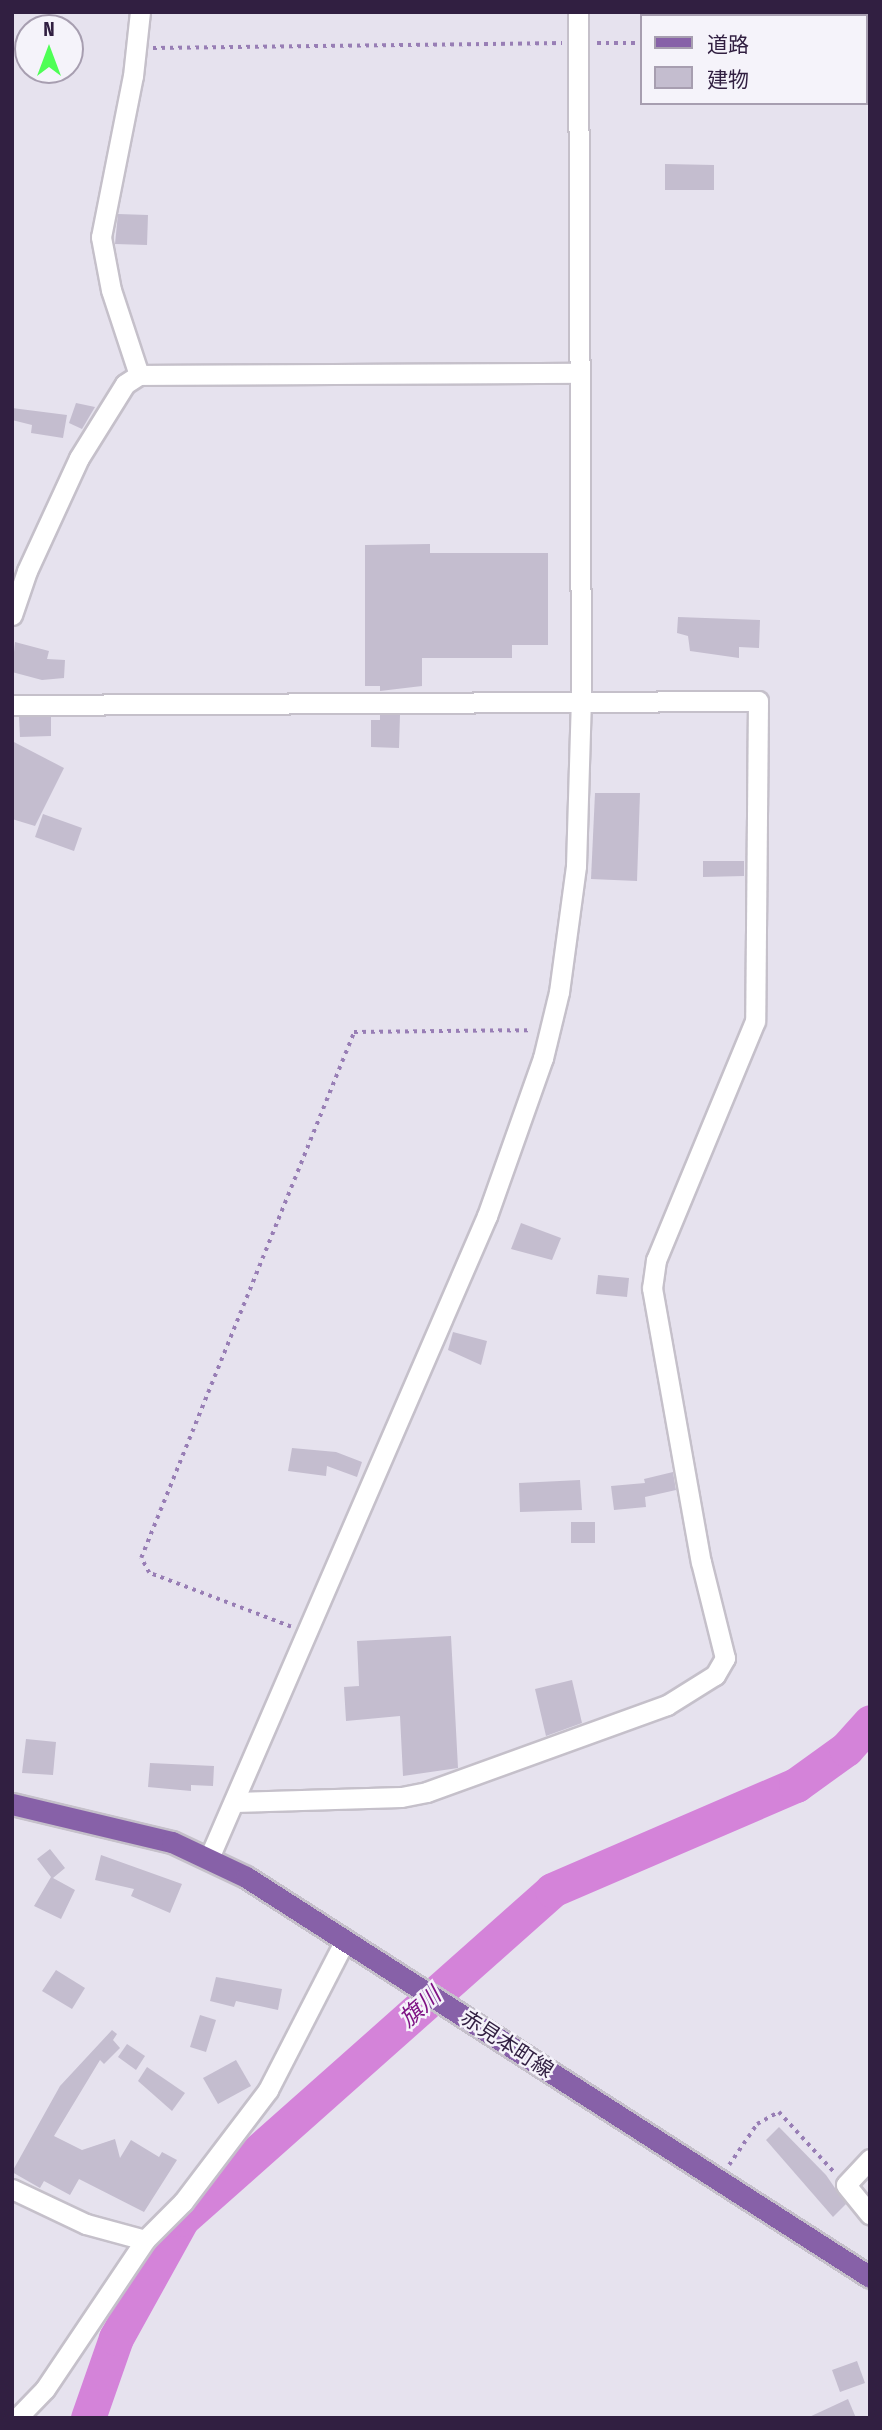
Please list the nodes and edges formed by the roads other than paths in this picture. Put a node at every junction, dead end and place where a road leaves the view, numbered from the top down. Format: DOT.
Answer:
graph roads {
  1 [pos="140,12"];
  2 [pos="578,12"];
  3 [pos="580,373"];
  4 [pos="139,375"];
  5 [pos="12,615"];
  6 [pos="581,701"];
  7 [pos="12,705"];
  8 [pos="235,1802"];
  9 [pos="12,1804"];
  10 [pos="209,1858"];
  11 [pos="345,1940"];
  12 [pos="870,2159"];
  13 [pos="12,2189"];
  14 [pos="870,2215"];
  15 [pos="145,2240"];
  16 [pos="870,2277"];
  17 [pos="17,2418"];
  1 -- 4 [label="street"];
  2 -- 3 [label="street"];
  3 -- 4 [label="street"];
  3 -- 6 [label="street"];
  4 -- 5 [label="street"];
  6 -- 7 [label="street"];
  6 -- 8 [label="street"];
  6 -- 8 [label="street"];
  8 -- 10 [label="street"];
  9 -- 10 [label="main road, 赤見本町線"];
  10 -- 11 [label="main road, 赤見本町線"];
  11 -- 15 [label="street"];
  11 -- 16 [label="main road, 赤見本町線"];
  12 -- 14 [label="street"];
  13 -- 15 [label="street"];
  15 -- 17 [label="street"];
}
